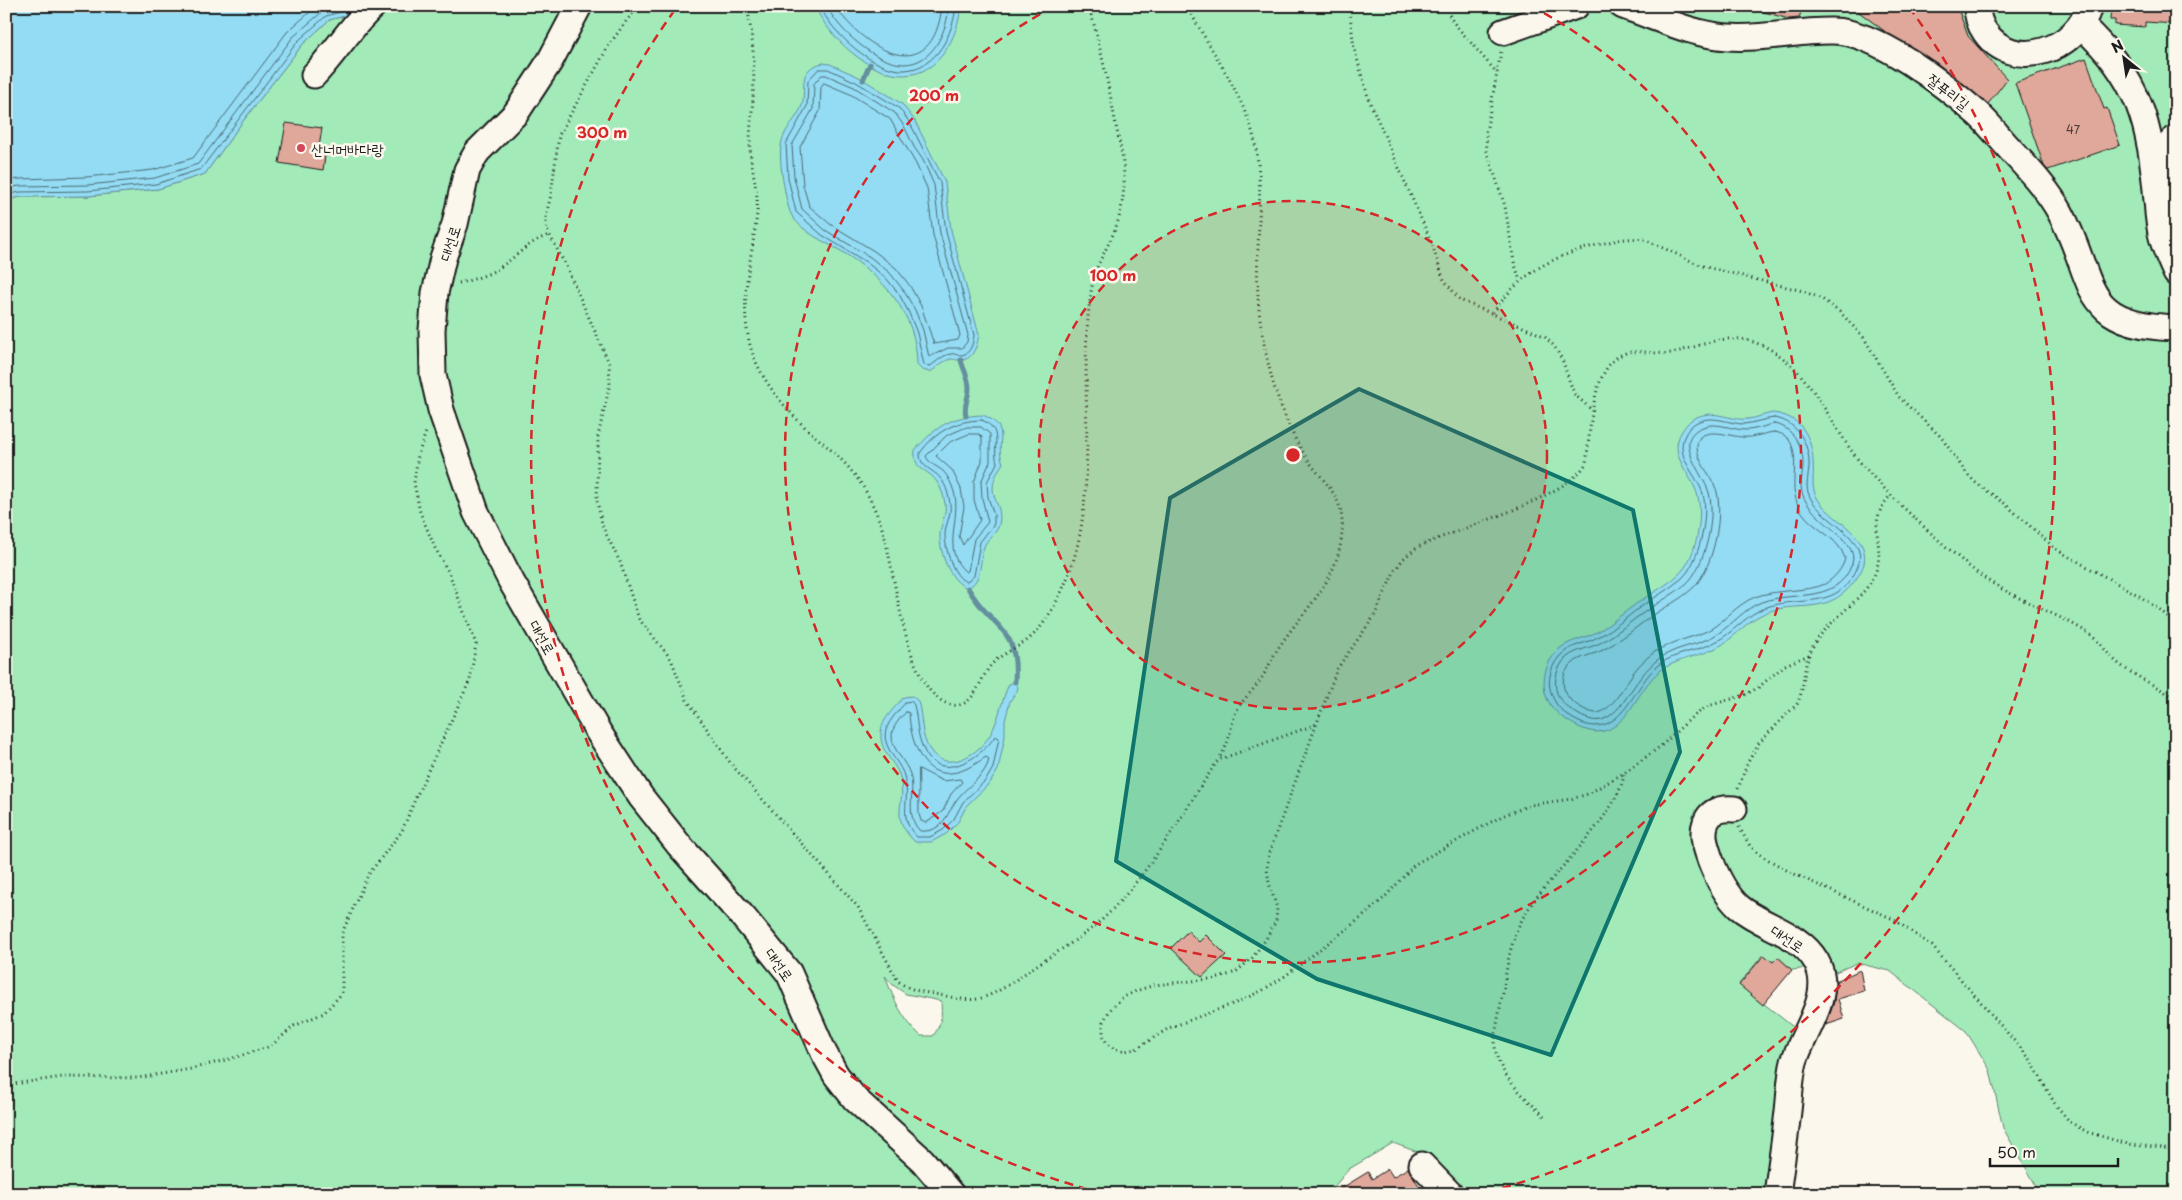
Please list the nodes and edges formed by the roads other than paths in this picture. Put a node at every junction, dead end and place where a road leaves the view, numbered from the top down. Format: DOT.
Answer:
graph roads {
  1 [pos="373,6"];
  2 [pos="579,6"];
  3 [pos="1576,6"];
  4 [pos="1623,6"];
  5 [pos="1976,6"];
  6 [pos="2085,16"];
  7 [pos="1503,32"];
  8 [pos="314,75"];
  9 [pos="2146,123"];
  10 [pos="2176,134"];
  11 [pos="2176,138"];
  12 [pos="2158,200"];
  13 [pos="2176,273"];
  14 [pos="2176,328"];
  15 [pos="1734,808"];
  16 [pos="1422,1165"];
  17 [pos="951,1194"];
  18 [pos="1450,1194"];
  19 [pos="1777,1194"];
  1 -- 8 [label="lane"];
  2 -- 17 [label="lane, 대선로"];
  3 -- 7 [label="lane"];
  4 -- 14 [label="lane, 잘푸리길"];
  5 -- 6 [label="lane"];
  6 -- 9 [label="lane"];
  9 -- 10 [label="lane"];
  9 -- 12 [label="lane"];
  11 -- 12 [label="lane"];
  12 -- 13 [label="lane"];
  15 -- 19 [label="lane, 대선로"];
  16 -- 18 [label="lane"];
}
